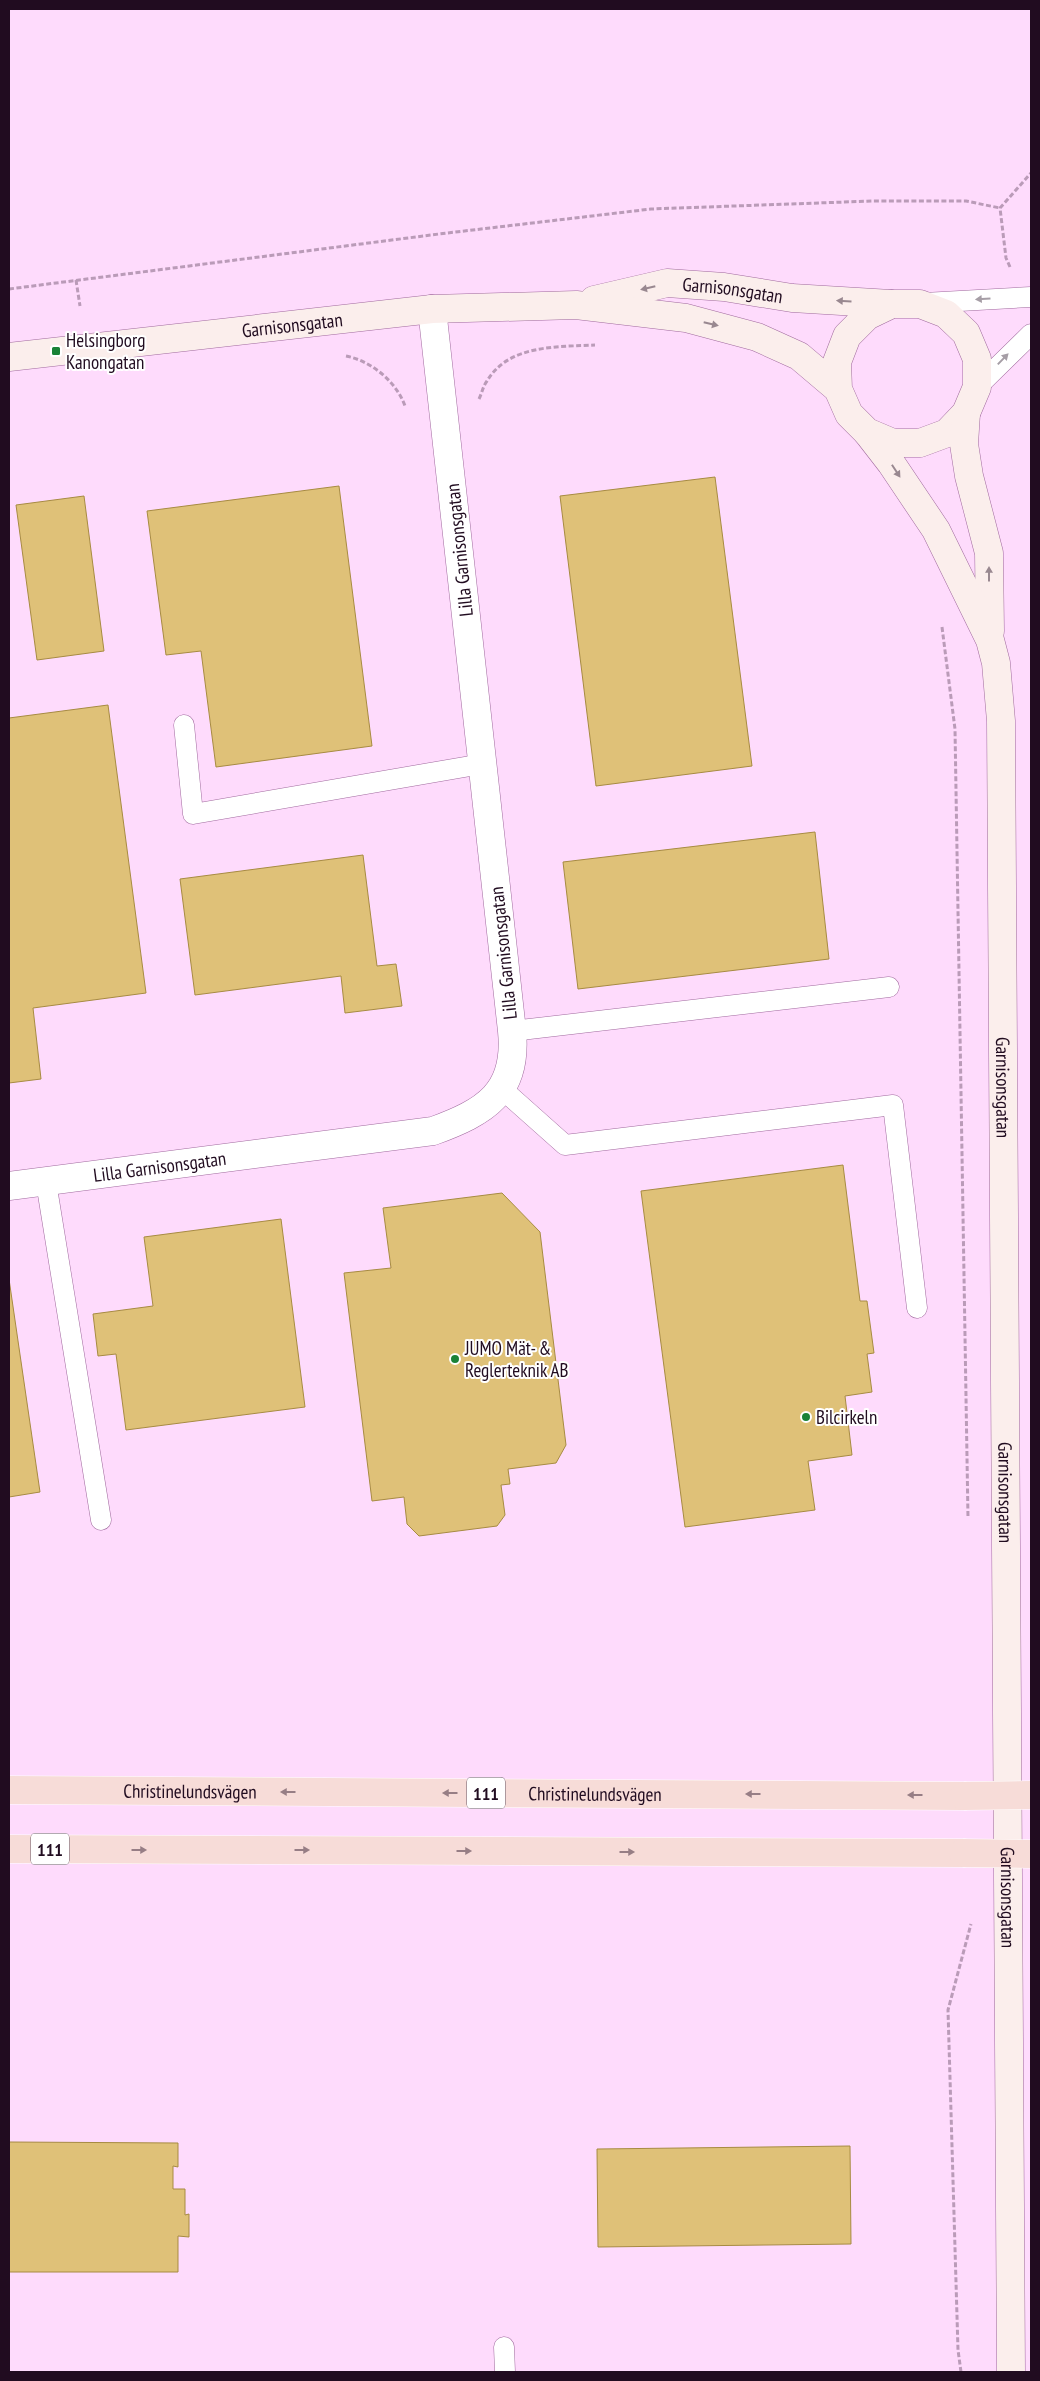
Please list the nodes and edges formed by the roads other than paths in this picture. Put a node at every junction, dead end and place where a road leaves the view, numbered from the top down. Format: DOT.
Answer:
graph roads {
  1 [pos="1027,296"];
  2 [pos="892,304"];
  3 [pos="920,304"];
  4 [pos="576,305"];
  5 [pos="432,309"];
  6 [pos="1031,334"];
  7 [pos="9,357"];
  8 [pos="977,387"];
  9 [pos="838,389"];
  10 [pos="966,413"];
  11 [pos="867,432"];
  12 [pos="990,640"];
  13 [pos="184,725"];
  14 [pos="482,764"];
  15 [pos="889,987"];
  16 [pos="512,1031"];
  17 [pos="501,1088"];
  18 [pos="46,1182"];
  19 [pos="9,1186"];
  20 [pos="918,1308"];
  21 [pos="100,1520"];
  22 [pos="9,1790"];
  23 [pos="1031,1795"];
  24 [pos="9,1849"];
  25 [pos="91,1849"];
  26 [pos="1031,1854"];
  27 [pos="9,1855"];
  28 [pos="504,2347"];
  29 [pos="1012,2364"];
  30 [pos="505,2372"];
  1 -- 3 [label="lane, one-way"];
  2 -- 3 [label="street, Garnisonsgatan"];
  2 -- 4 [label="street, Garnisonsgatan, one-way"];
  2 -- 9 [label="street, Garnisonsgatan"];
  3 -- 8 [label="street, Garnisonsgatan"];
  4 -- 5 [label="street, Garnisonsgatan"];
  4 -- 9 [label="street, Garnisonsgatan, one-way"];
  5 -- 7 [label="street, Garnisonsgatan"];
  5 -- 14 [label="street, Lilla Garnisonsgatan"];
  8 -- 6 [label="lane, one-way"];
  8 -- 10 [label="street, Garnisonsgatan"];
  9 -- 11 [label="street, Garnisonsgatan"];
  10 -- 11 [label="street, Garnisonsgatan"];
  12 -- 10 [label="street, Garnisonsgatan, one-way"];
  11 -- 12 [label="street, Garnisonsgatan, one-way"];
  12 -- 29 [label="street, Garnisonsgatan"];
  13 -- 14 [label="lane"];
  14 -- 16 [label="street, Lilla Garnisonsgatan"];
  15 -- 16 [label="lane"];
  16 -- 17 [label="street, Lilla Garnisonsgatan"];
  17 -- 18 [label="street, Lilla Garnisonsgatan"];
  17 -- 20 [label="lane"];
  18 -- 19 [label="street, Lilla Garnisonsgatan"];
  18 -- 21 [label="lane"];
  23 -- 22 [label="main road, Christinelundsvägen / 111, one-way, bridge"];
  24 -- 25 [label="main road, 111"];
  25 -- 26 [label="main road, 111, one-way, bridge"];
  25 -- 27 [label="main road"];
  28 -- 30 [label="lane"];
}
